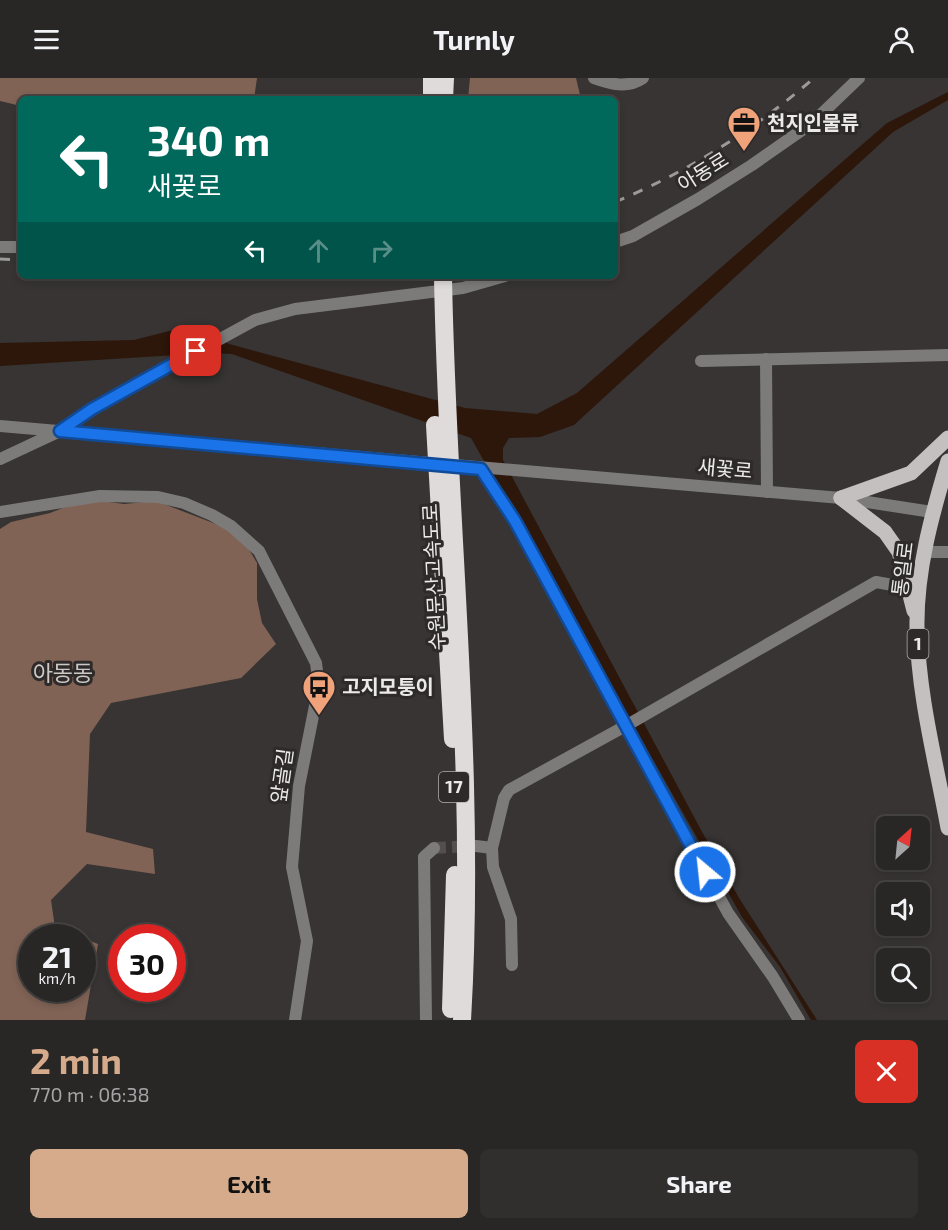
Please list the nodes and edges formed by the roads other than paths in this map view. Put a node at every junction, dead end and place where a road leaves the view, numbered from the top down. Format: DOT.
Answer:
graph roads {
  1 [pos="432,78"];
  2 [pos="445,78"];
  3 [pos="594,78"];
  4 [pos="643,78"];
  5 [pos="859,78"];
  6 [pos="432,96"];
  7 [pos="444,96"];
  8 [pos="618,241"];
  9 [pos="0,247"];
  10 [pos="18,247"];
  11 [pos="431,279"];
  12 [pos="443,279"];
  13 [pos="495,279"];
  14 [pos="948,354"];
  15 [pos="766,359"];
  16 [pos="701,361"];
  17 [pos="0,426"];
  18 [pos="60,431"];
  19 [pos="948,438"];
  20 [pos="0,459"];
  21 [pos="948,460"];
  22 [pos="483,469"];
  23 [pos="767,492"];
  24 [pos="841,498"];
  25 [pos="0,512"];
  26 [pos="932,512"];
  27 [pos="925,552"];
  28 [pos="948,552"];
  29 [pos="449,555"];
  30 [pos="909,588"];
  31 [pos="917,626"];
  32 [pos="628,725"];
  33 [pos="948,828"];
  34 [pos="476,846"];
  35 [pos="434,848"];
  36 [pos="492,849"];
  37 [pos="512,965"];
  38 [pos="295,1020"];
  39 [pos="426,1020"];
  40 [pos="450,1020"];
  41 [pos="462,1020"];
  42 [pos="799,1020"];
  1 -- 6 [label="highway"];
  2 -- 7 [label="highway"];
  3 -- 4 [label="street"];
  5 -- 8 [label="street, 아동로"];
  9 -- 10 [label="street"];
  11 -- 29 [label="highway, 수원문산고속도로 / 17"];
  12 -- 29 [label="highway, 수원문산고속도로 / 17"];
  13 -- 18 [label="street"];
  14 -- 15 [label="street"];
  15 -- 16 [label="street"];
  15 -- 23 [label="street"];
  17 -- 18 [label="street"];
  18 -- 20 [label="street"];
  18 -- 22 [label="street"];
  19 -- 24 [label="main road"];
  21 -- 26 [label="main road, 통일로 / 1"];
  22 -- 23 [label="street, 새꽃로"];
  22 -- 32 [label="street"];
  23 -- 24 [label="street, 새꽃로"];
  24 -- 26 [label="street, 새꽃로"];
  24 -- 30 [label="main road"];
  25 -- 38 [label="street, 앞골길"];
  26 -- 27 [label="main road, 통일로 / 1"];
  27 -- 28 [label="street"];
  27 -- 31 [label="main road, 통일로 / 1"];
  29 -- 40 [label="highway, 수원문산고속도로 / 17"];
  29 -- 41 [label="highway, 수원문산고속도로 / 17"];
  30 -- 31 [label="main road"];
  30 -- 32 [label="street"];
  31 -- 33 [label="main road, 통일로 / 1"];
  32 -- 36 [label="street"];
  32 -- 42 [label="street"];
  34 -- 36 [label="street"];
  35 -- 39 [label="street"];
  36 -- 37 [label="street"];
}
